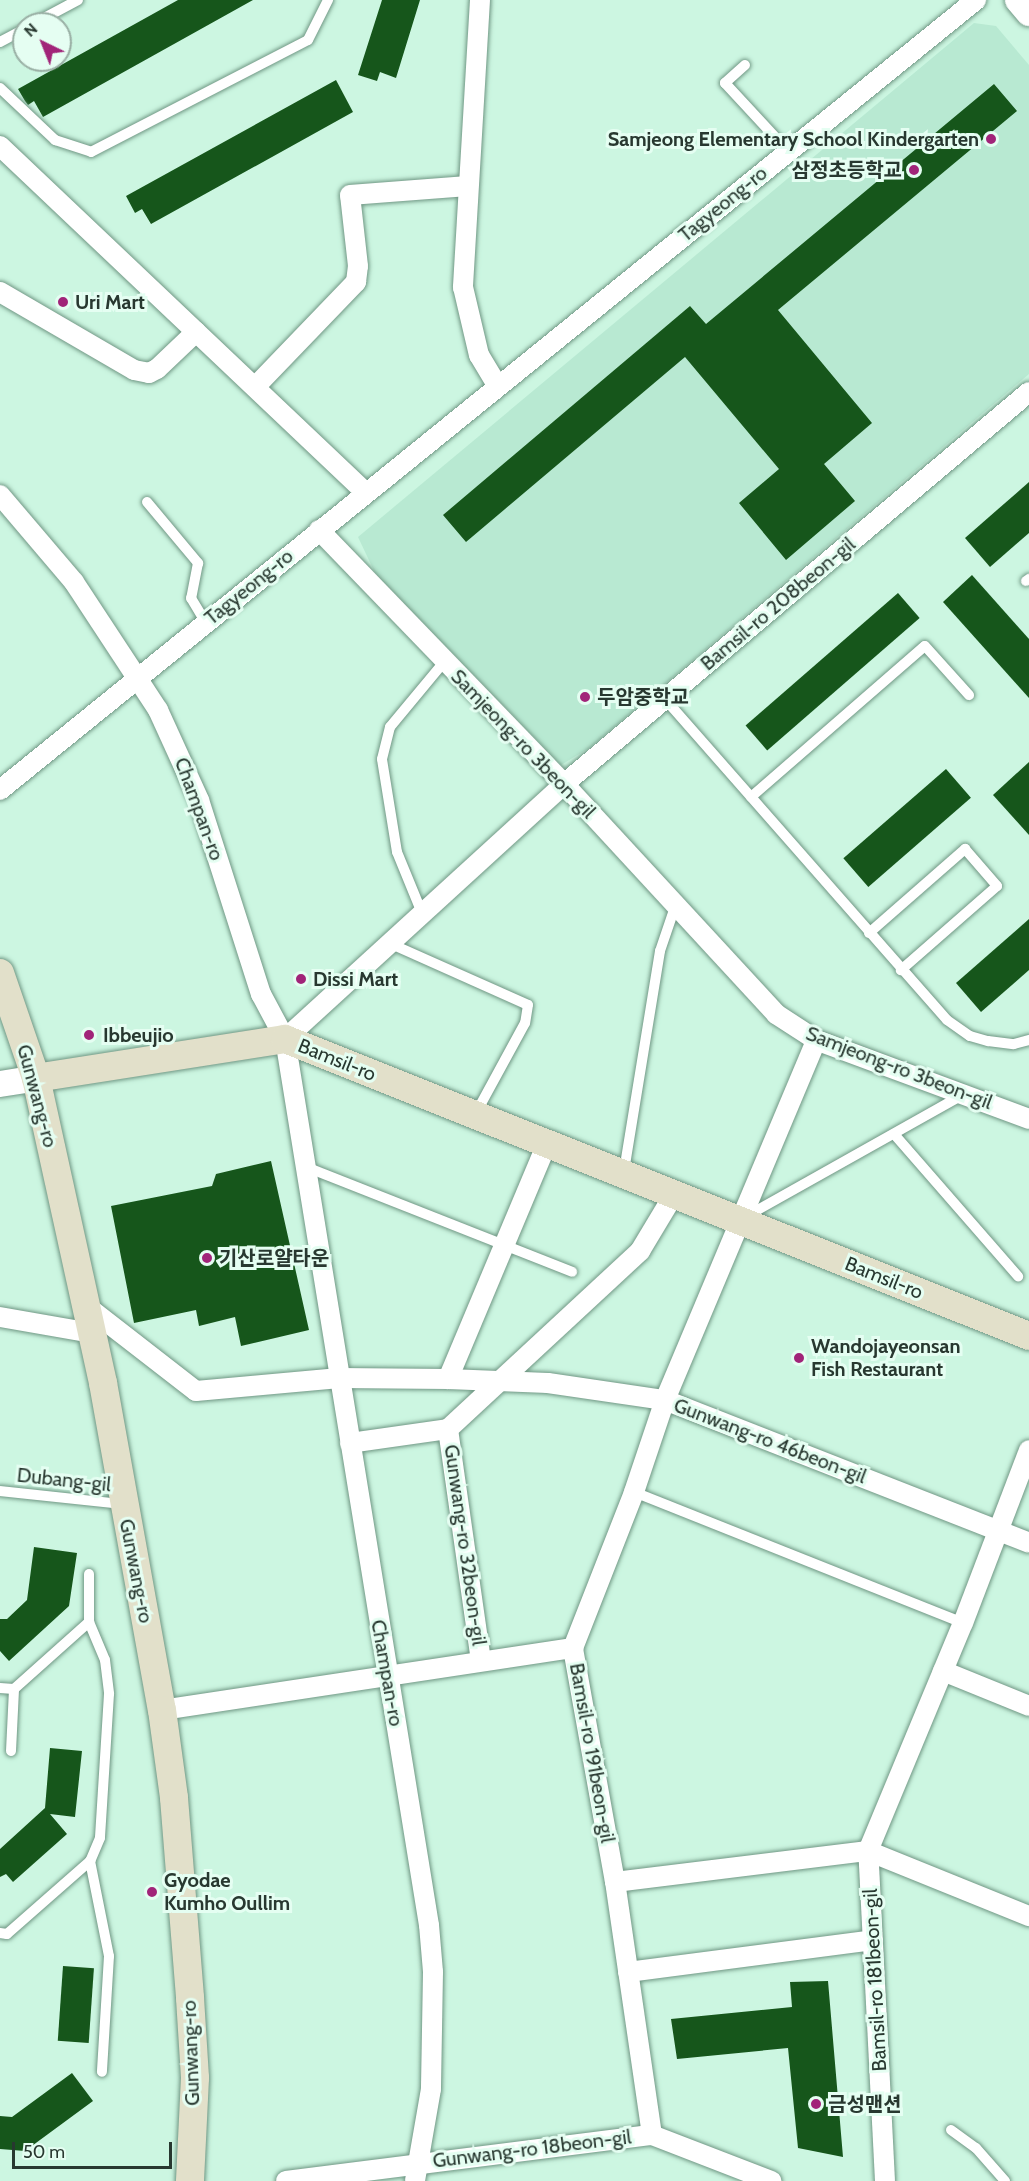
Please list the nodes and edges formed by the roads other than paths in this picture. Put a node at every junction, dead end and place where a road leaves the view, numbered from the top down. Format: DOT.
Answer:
graph roads {
  1 [pos="78,0"];
  2 [pos="328,0"];
  3 [pos="480,0"];
  4 [pos="976,0"];
  5 [pos="1018,0"];
  6 [pos="56,12"];
  7 [pos="1029,13"];
  8 [pos="745,65"];
  9 [pos="0,88"];
  10 [pos="0,146"];
  11 [pos="788,151"];
  12 [pos="468,186"];
  13 [pos="0,291"];
  14 [pos="196,332"];
  15 [pos="497,385"];
  16 [pos="255,387"];
  17 [pos="1029,392"];
  18 [pos="365,492"];
  19 [pos="0,495"];
  20 [pos="147,502"];
  21 [pos="319,530"];
  22 [pos="206,623"];
  23 [pos="444,662"];
  24 [pos="139,677"];
  25 [pos="969,695"];
  26 [pos="665,699"];
  27 [pos="564,784"];
  28 [pos="0,790"];
  29 [pos="751,797"];
  30 [pos="676,904"];
  31 [pos="422,914"];
  32 [pos="869,933"];
  33 [pos="389,944"];
  34 [pos="901,970"];
  35 [pos="0,973"];
  36 [pos="285,1039"];
  37 [pos="816,1040"];
  38 [pos="1029,1040"];
  39 [pos="36,1078"];
  40 [pos="0,1084"];
  41 [pos="964,1094"];
  42 [pos="475,1115"];
  43 [pos="1029,1119"];
  44 [pos="894,1134"];
  45 [pos="547,1144"];
  46 [pos="306,1167"];
  47 [pos="623,1176"];
  48 [pos="673,1196"];
  49 [pos="738,1221"];
  50 [pos="503,1248"];
  51 [pos="572,1272"];
  52 [pos="1018,1276"];
  53 [pos="86,1305"];
  54 [pos="0,1317"];
  55 [pos="92,1333"];
  56 [pos="1029,1336"];
  57 [pos="339,1377"];
  58 [pos="448,1379"];
  59 [pos="501,1382"];
  60 [pos="665,1400"];
  61 [pos="448,1429"];
  62 [pos="350,1443"];
  63 [pos="1029,1450"];
  64 [pos="0,1491"];
  65 [pos="634,1492"];
  66 [pos="124,1504"];
  67 [pos="1000,1531"];
  68 [pos="1029,1543"];
  69 [pos="89,1574"];
  70 [pos="89,1622"];
  71 [pos="963,1623"];
  72 [pos="573,1648"];
  73 [pos="481,1661"];
  74 [pos="943,1671"];
  75 [pos="387,1675"];
  76 [pos="0,1688"];
  77 [pos="14,1689"];
  78 [pos="1029,1706"];
  79 [pos="162,1710"];
  80 [pos="11,1751"];
  81 [pos="868,1851"];
  82 [pos="90,1861"];
  83 [pos="615,1882"];
  84 [pos="1029,1916"];
  85 [pos="0,1933"];
  86 [pos="873,1940"];
  87 [pos="628,1972"];
  88 [pos="102,2072"];
  89 [pos="951,2130"];
  90 [pos="652,2134"];
  91 [pos="416,2172"];
  92 [pos="190,2181"];
  93 [pos="286,2181"];
  94 [pos="771,2181"];
  95 [pos="885,2181"];
  96 [pos="1005,2181"];
  1 -- 6 [label="lane"];
  2 -- 9 [label="lane"];
  3 -- 12 [label="street"];
  4 -- 11 [label="street, Tagyeong-ro"];
  5 -- 7 [label="street"];
  8 -- 11 [label="lane"];
  10 -- 14 [label="street"];
  11 -- 15 [label="street, Tagyeong-ro"];
  12 -- 15 [label="street"];
  12 -- 16 [label="street"];
  13 -- 14 [label="street"];
  14 -- 16 [label="street"];
  15 -- 18 [label="street, Tagyeong-ro"];
  16 -- 18 [label="street"];
  17 -- 26 [label="street, Bamsil-ro 208beon-gil"];
  18 -- 21 [label="street, Tagyeong-ro"];
  19 -- 24 [label="street, Champan-ro"];
  20 -- 22 [label="lane"];
  21 -- 22 [label="street, Tagyeong-ro"];
  21 -- 23 [label="street, Samjeong-ro 3beon-gil"];
  22 -- 24 [label="street, Tagyeong-ro"];
  23 -- 27 [label="street, Samjeong-ro 3beon-gil"];
  23 -- 31 [label="lane, Samjeong-ro 3beon-gil"];
  24 -- 28 [label="street, Tagyeong-ro"];
  24 -- 36 [label="street, Champan-ro"];
  25 -- 29 [label="lane"];
  26 -- 27 [label="street, Bamsil-ro 208beon-gil"];
  26 -- 29 [label="lane"];
  27 -- 30 [label="street, Samjeong-ro 3beon-gil"];
  27 -- 31 [label="street, Bamsil-ro 208beon-gil"];
  29 -- 32 [label="lane"];
  30 -- 37 [label="street, Samjeong-ro 3beon-gil"];
  30 -- 47 [label="lane"];
  31 -- 33 [label="street, Bamsil-ro 208beon-gil"];
  32 -- 34 [label="lane"];
  32 -- 34 [label="lane"];
  33 -- 36 [label="street, Bamsil-ro 208beon-gil"];
  33 -- 42 [label="lane"];
  34 -- 38 [label="lane"];
  35 -- 39 [label="main road, Gunwang-ro"];
  36 -- 39 [label="main road, Bamsil-ro"];
  36 -- 42 [label="main road, Bamsil-ro"];
  36 -- 46 [label="street, Champan-ro"];
  37 -- 41 [label="street, Samjeong-ro 3beon-gil"];
  37 -- 49 [label="street"];
  39 -- 40 [label="street"];
  39 -- 53 [label="main road, Gunwang-ro"];
  41 -- 43 [label="street, Samjeong-ro 3beon-gil"];
  41 -- 44 [label="lane"];
  42 -- 45 [label="main road, Bamsil-ro"];
  44 -- 49 [label="lane"];
  44 -- 52 [label="lane"];
  45 -- 47 [label="main road, Bamsil-ro"];
  45 -- 50 [label="street"];
  46 -- 50 [label="lane"];
  46 -- 57 [label="street, Champan-ro"];
  47 -- 48 [label="main road, Bamsil-ro"];
  48 -- 49 [label="main road, Bamsil-ro"];
  48 -- 59 [label="street"];
  49 -- 56 [label="main road, Bamsil-ro"];
  49 -- 60 [label="street, Bamsil-ro 191beon-gil"];
  50 -- 51 [label="lane"];
  50 -- 58 [label="street"];
  53 -- 55 [label="main road, Gunwang-ro"];
  53 -- 57 [label="street, Gunwang-ro 46beon-gil"];
  54 -- 55 [label="street"];
  55 -- 66 [label="main road, Gunwang-ro"];
  57 -- 58 [label="street, Gunwang-ro 46beon-gil"];
  57 -- 62 [label="street, Champan-ro"];
  58 -- 59 [label="street, Gunwang-ro 46beon-gil"];
  59 -- 60 [label="street, Gunwang-ro 46beon-gil"];
  59 -- 61 [label="street"];
  60 -- 65 [label="street, Bamsil-ro 191beon-gil"];
  60 -- 67 [label="street, Gunwang-ro 46beon-gil"];
  61 -- 62 [label="street"];
  61 -- 73 [label="street, Gunwang-ro 32beon-gil"];
  62 -- 75 [label="street, Champan-ro"];
  63 -- 67 [label="street, Bamsil-ro 181beon-gil"];
  64 -- 66 [label="lane, Dubang-gil"];
  65 -- 71 [label="lane"];
  65 -- 72 [label="street, Bamsil-ro 191beon-gil"];
  66 -- 79 [label="main road, Gunwang-ro"];
  67 -- 68 [label="street, Gunwang-ro 46beon-gil"];
  67 -- 71 [label="street, Bamsil-ro 181beon-gil"];
  69 -- 70 [label="lane"];
  70 -- 77 [label="lane"];
  70 -- 82 [label="lane"];
  71 -- 74 [label="street, Bamsil-ro 181beon-gil"];
  72 -- 73 [label="street, Gunwang-ro 32beon-gil"];
  72 -- 83 [label="street, Bamsil-ro 191beon-gil"];
  73 -- 75 [label="street, Gunwang-ro 32beon-gil"];
  74 -- 78 [label="street"];
  74 -- 81 [label="street, Bamsil-ro 181beon-gil"];
  75 -- 79 [label="street, Gunwang-ro 32beon-gil"];
  75 -- 91 [label="street, Champan-ro"];
  76 -- 77 [label="lane"];
  77 -- 80 [label="lane"];
  79 -- 92 [label="main road, Gunwang-ro"];
  81 -- 83 [label="street, Bamsil-ro 181beon-gil"];
  81 -- 84 [label="street, Bamsil-ro 181beon-gil"];
  81 -- 86 [label="street, Bamsil-ro 181beon-gil"];
  82 -- 85 [label="lane"];
  82 -- 88 [label="lane"];
  83 -- 87 [label="street, Bamsil-ro 191beon-gil"];
  86 -- 87 [label="street"];
  86 -- 95 [label="street, Bamsil-ro 181beon-gil"];
  87 -- 90 [label="street, Bamsil-ro 191beon-gil"];
  89 -- 96 [label="lane"];
  90 -- 91 [label="street, Gunwang-ro 18beon-gil"];
  90 -- 94 [label="street, Gunwang-ro 18beon-gil"];
  91 -- 93 [label="street, Gunwang-ro 18beon-gil"];
}
